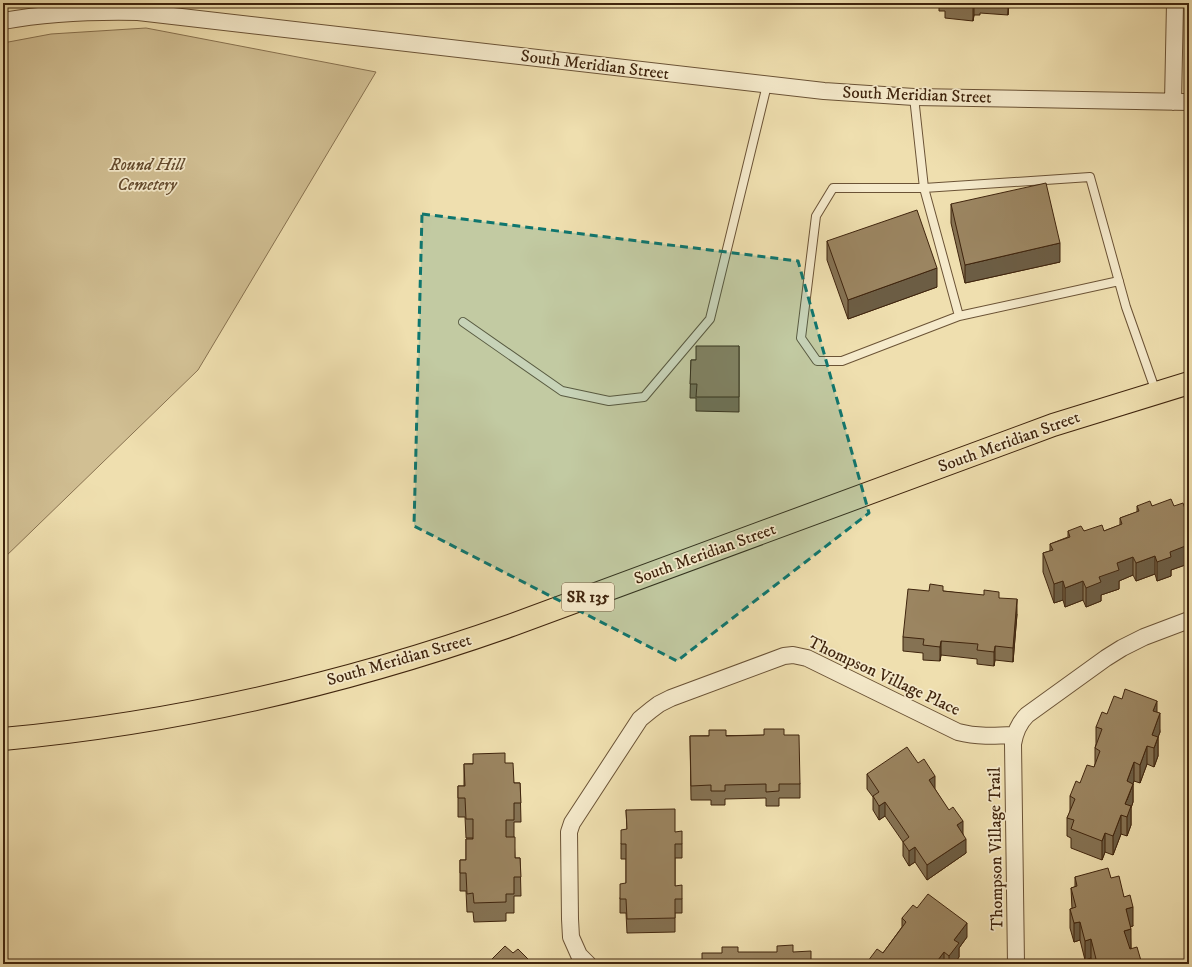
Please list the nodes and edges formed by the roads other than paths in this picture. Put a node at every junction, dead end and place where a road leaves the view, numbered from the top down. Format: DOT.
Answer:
graph roads {
  1 [pos="1175,3"];
  2 [pos="3,21"];
  3 [pos="767,85"];
  4 [pos="914,96"];
  5 [pos="1172,102"];
  6 [pos="1189,102"];
  7 [pos="924,188"];
  8 [pos="1119,281"];
  9 [pos="959,316"];
  10 [pos="463,322"];
  11 [pos="1189,383"];
  12 [pos="1156,392"];
  13 [pos="1189,620"];
  14 [pos="1015,735"];
  15 [pos="3,739"];
  16 [pos="588,964"];
  17 [pos="1016,964"];
  1 -- 5 [label="street"];
  2 -- 3 [label="street, South Meridian Street"];
  3 -- 4 [label="street, South Meridian Street"];
  3 -- 10 [label="lane"];
  4 -- 5 [label="street, South Meridian Street"];
  4 -- 7 [label="lane"];
  5 -- 6 [label="street, South Meridian Street"];
  7 -- 8 [label="lane"];
  7 -- 9 [label="lane"];
  7 -- 9 [label="lane"];
  8 -- 9 [label="lane"];
  8 -- 12 [label="lane"];
  11 -- 12 [label="main road, South Meridian Street / SR 135"];
  12 -- 15 [label="main road, South Meridian Street / SR 135"];
  13 -- 14 [label="street"];
  14 -- 16 [label="street, Thompson Village Place"];
  14 -- 17 [label="street, Thompson Village Trail"];
}
